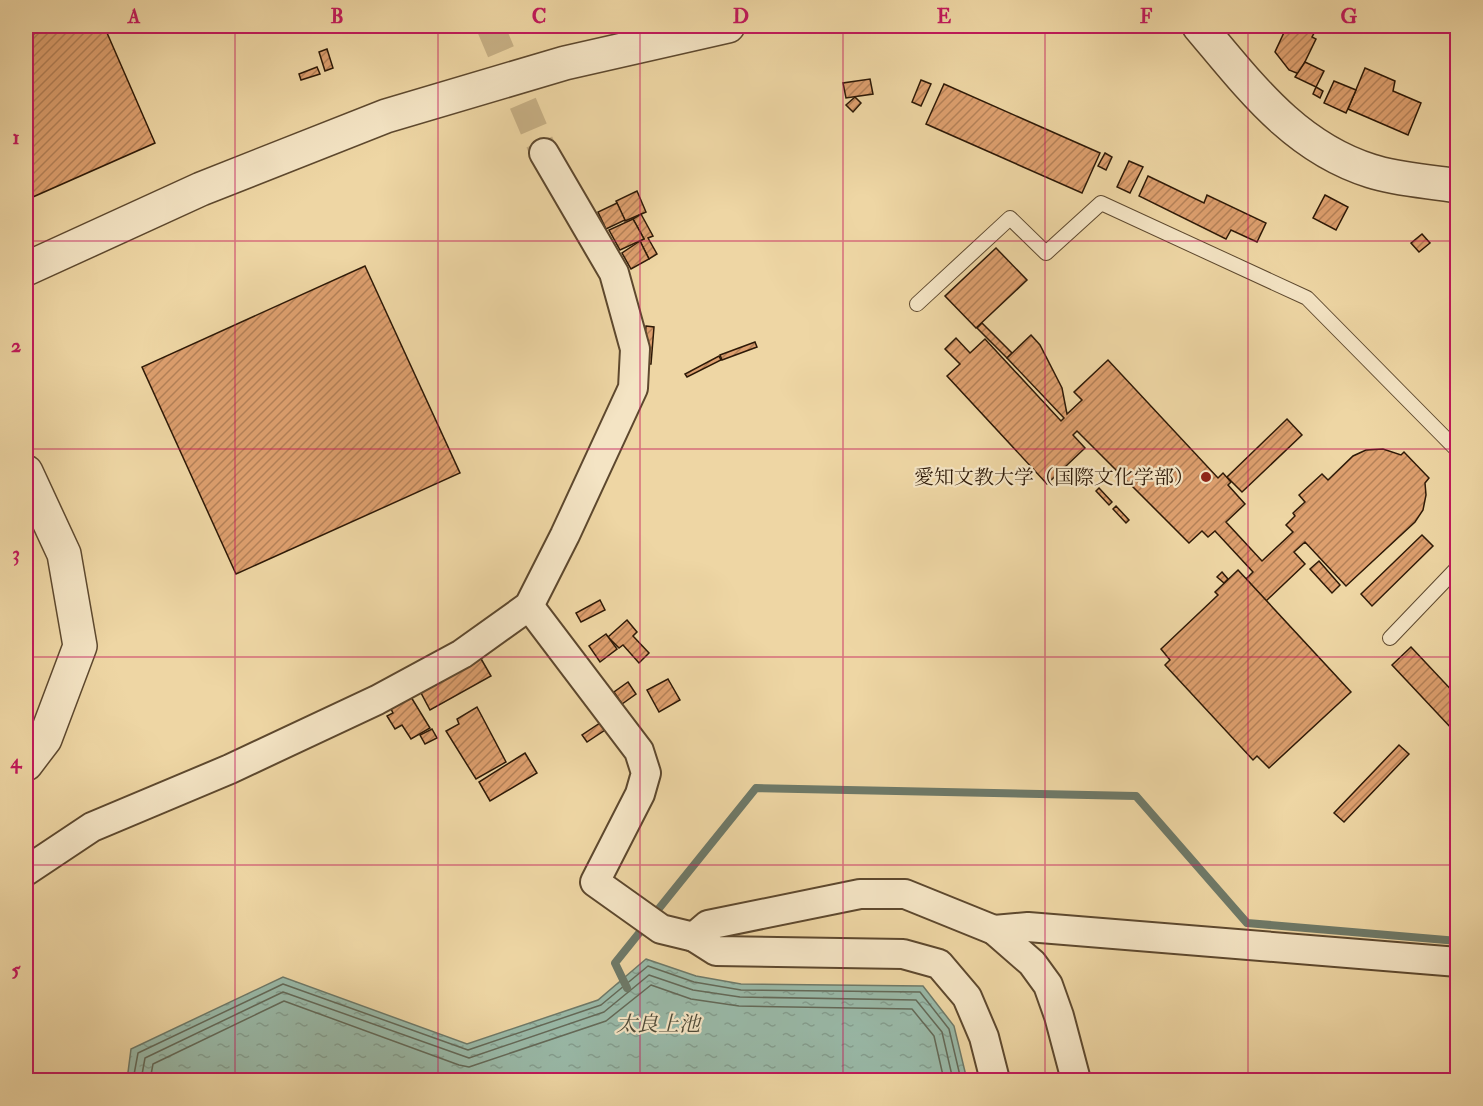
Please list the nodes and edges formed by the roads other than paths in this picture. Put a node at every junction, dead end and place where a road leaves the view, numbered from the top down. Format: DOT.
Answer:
graph roads {
  1 [pos="728,26"];
  2 [pos="1199,26"];
  3 [pos="544,153"];
  4 [pos="1458,186"];
  5 [pos="26,269"];
  6 [pos="916,304"];
  7 [pos="1458,451"];
  8 [pos="26,472"];
  9 [pos="1458,567"];
  10 [pos="529,606"];
  11 [pos="1390,638"];
  12 [pos="26,764"];
  13 [pos="26,871"];
  14 [pos="994,930"];
  15 [pos="694,938"];
  16 [pos="1458,962"];
  17 [pos="994,1080"];
  18 [pos="1076,1080"];
  1 -- 5 [label="street"];
  2 -- 4 [label="street"];
  3 -- 10 [label="street"];
  6 -- 7 [label="lane"];
  8 -- 12 [label="street"];
  9 -- 11 [label="lane"];
  10 -- 13 [label="street"];
  10 -- 15 [label="street"];
  14 -- 15 [label="street"];
  14 -- 16 [label="street"];
  14 -- 18 [label="street"];
  15 -- 17 [label="street"];
}
